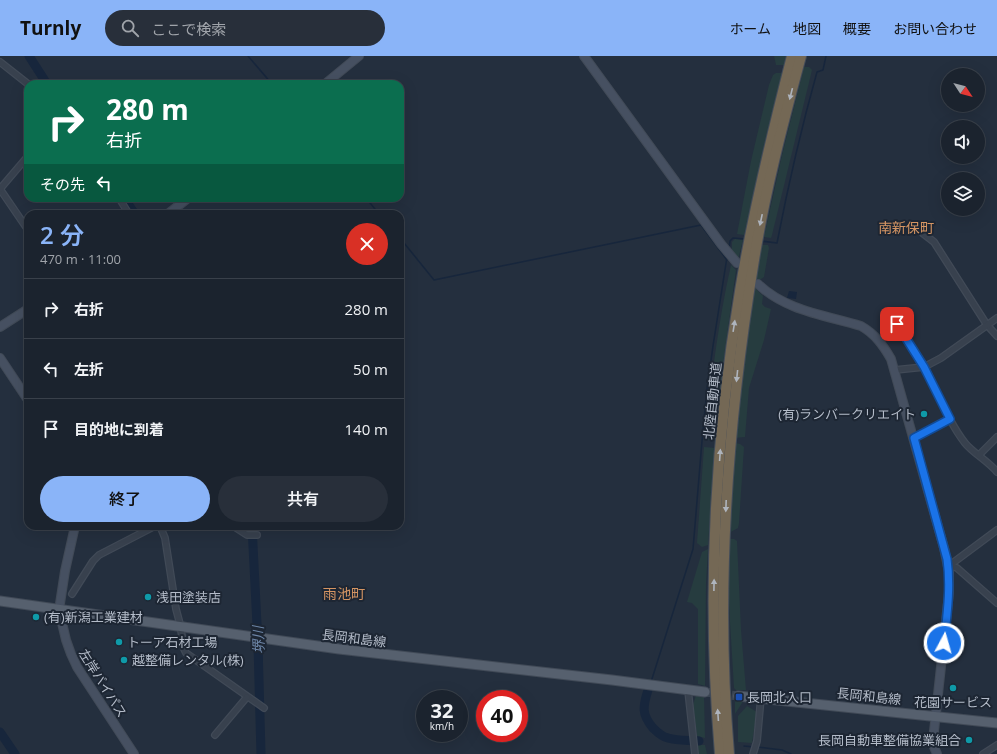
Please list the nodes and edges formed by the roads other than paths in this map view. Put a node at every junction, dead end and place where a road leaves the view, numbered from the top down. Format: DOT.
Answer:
graph roads {
  1 [pos="359,56"];
  2 [pos="584,56"];
  3 [pos="792,56"];
  4 [pos="801,56"];
  5 [pos="0,62"];
  6 [pos="330,80"];
  7 [pos="24,81"];
  8 [pos="24,161"];
  9 [pos="0,189"];
  10 [pos="183,202"];
  11 [pos="173,210"];
  12 [pos="24,224"];
  13 [pos="912,225"];
  14 [pos="737,264"];
  15 [pos="758,284"];
  16 [pos="24,312"];
  17 [pos="997,318"];
  18 [pos="894,319"];
  19 [pos="987,325"];
  20 [pos="0,327"];
  21 [pos="997,336"];
  22 [pos="0,358"];
  23 [pos="924,367"];
  24 [pos="895,370"];
  25 [pos="24,394"];
  26 [pos="950,419"];
  27 [pos="997,437"];
  28 [pos="914,438"];
  29 [pos="979,455"];
  30 [pos="997,472"];
  31 [pos="74,530"];
  32 [pos="147,530"];
  33 [pos="162,530"];
  34 [pos="240,530"];
  35 [pos="997,530"];
  36 [pos="257,535"];
  37 [pos="948,565"];
  38 [pos="72,594"];
  39 [pos="0,601"];
  40 [pos="997,603"];
  41 [pos="59,610"];
  42 [pos="181,627"];
  43 [pos="688,690"];
  44 [pos="705,692"];
  45 [pos="738,696"];
  46 [pos="247,697"];
  47 [pos="761,697"];
  48 [pos="264,708"];
  49 [pos="935,716"];
  50 [pos="997,723"];
  51 [pos="215,735"];
  52 [pos="997,745"];
  53 [pos="134,754"];
  54 [pos="695,754"];
  55 [pos="720,754"];
  56 [pos="729,754"];
  57 [pos="753,754"];
  58 [pos="937,754"];
  59 [pos="982,754"];
  1 -- 6 [label="street"];
  2 -- 14 [label="street"];
  55 -- 3 [label="highway, 北陸自動車道, one-way"];
  4 -- 56 [label="highway, 北陸自動車道, one-way"];
  5 -- 7 [label="street"];
  8 -- 9 [label="street"];
  9 -- 12 [label="street"];
  10 -- 11 [label="street"];
  13 -- 19 [label="street"];
  15 -- 24 [label="street"];
  16 -- 20 [label="street"];
  17 -- 19 [label="street"];
  18 -- 23 [label="street"];
  19 -- 21 [label="street"];
  19 -- 23 [label="street"];
  22 -- 25 [label="street"];
  23 -- 24 [label="street"];
  23 -- 26 [label="street"];
  24 -- 28 [label="street"];
  26 -- 28 [label="street"];
  26 -- 29 [label="street"];
  27 -- 29 [label="street"];
  28 -- 37 [label="street"];
  29 -- 30 [label="street"];
  31 -- 41 [label="street, 左岸バイパス"];
  32 -- 38 [label="street"];
  33 -- 42 [label="street"];
  34 -- 36 [label="street"];
  35 -- 37 [label="street"];
  37 -- 40 [label="street"];
  37 -- 49 [label="street"];
  39 -- 41 [label="main road, 長岡和島線"];
  41 -- 42 [label="main road, 長岡和島線"];
  41 -- 53 [label="street, 左岸バイパス"];
  42 -- 43 [label="main road, 長岡和島線"];
  42 -- 46 [label="street"];
  43 -- 44 [label="main road, 長岡和島線"];
  43 -- 54 [label="street"];
  45 -- 47 [label="main road, 長岡和島線"];
  46 -- 48 [label="street"];
  46 -- 51 [label="street"];
  47 -- 49 [label="main road, 長岡和島線"];
  47 -- 57 [label="street"];
  49 -- 50 [label="main road, 長岡和島線"];
  49 -- 58 [label="street"];
  52 -- 59 [label="street"];
}
